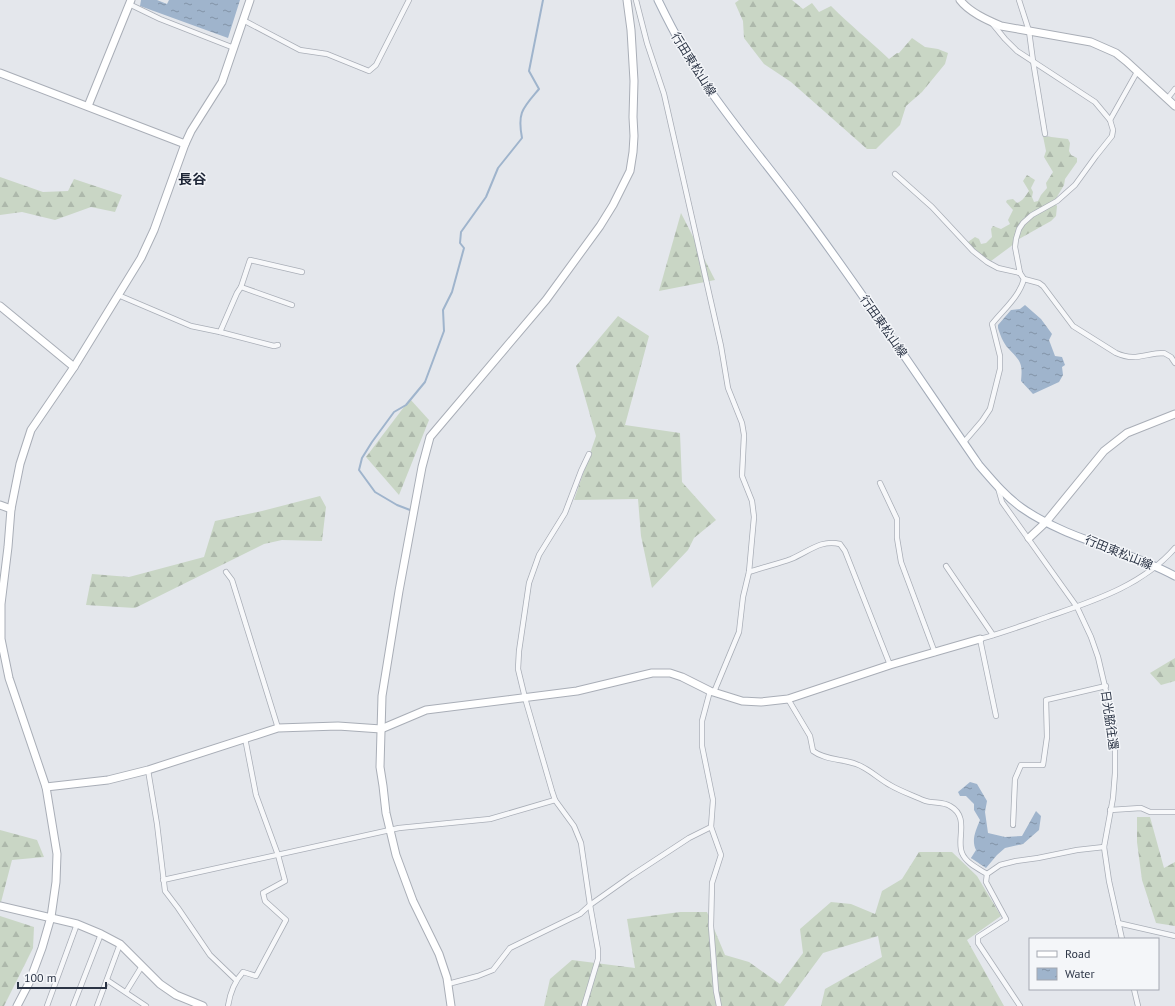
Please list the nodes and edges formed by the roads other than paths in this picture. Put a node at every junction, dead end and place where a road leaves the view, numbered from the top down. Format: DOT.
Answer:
graph roads {
  1 [pos="250,0"];
  2 [pos="409,0"];
  3 [pos="627,0"];
  4 [pos="636,0"];
  5 [pos="658,0"];
  6 [pos="960,0"];
  7 [pos="1019,0"];
  8 [pos="130,2"];
  9 [pos="243,20"];
  10 [pos="991,22"];
  11 [pos="1029,31"];
  12 [pos="234,48"];
  13 [pos="1033,61"];
  14 [pos="1137,72"];
  15 [pos="0,73"];
  16 [pos="1175,89"];
  17 [pos="1167,99"];
  18 [pos="88,106"];
  19 [pos="1175,106"];
  20 [pos="1110,120"];
  21 [pos="1045,134"];
  22 [pos="184,144"];
  23 [pos="895,174"];
  24 [pos="302,272"];
  25 [pos="1020,273"];
  26 [pos="1024,279"];
  27 [pos="241,287"];
  28 [pos="118,295"];
  29 [pos="292,305"];
  30 [pos="0,306"];
  31 [pos="220,332"];
  32 [pos="278,345"];
  33 [pos="1175,363"];
  34 [pos="74,367"];
  35 [pos="1175,414"];
  36 [pos="964,442"];
  37 [pos="590,454"];
  38 [pos="880,483"];
  39 [pos="998,486"];
  40 [pos="0,504"];
  41 [pos="11,509"];
  42 [pos="1046,522"];
  43 [pos="1029,538"];
  44 [pos="1175,548"];
  45 [pos="946,566"];
  46 [pos="1156,567"];
  47 [pos="226,572"];
  48 [pos="749,572"];
  49 [pos="1175,576"];
  50 [pos="1077,607"];
  51 [pos="993,635"];
  52 [pos="0,639"];
  53 [pos="980,639"];
  54 [pos="935,653"];
  55 [pos="890,665"];
  56 [pos="1106,686"];
  57 [pos="712,691"];
  58 [pos="525,698"];
  59 [pos="788,699"];
  60 [pos="996,716"];
  61 [pos="278,728"];
  62 [pos="381,730"];
  63 [pos="245,738"];
  64 [pos="148,770"];
  65 [pos="46,787"];
  66 [pos="555,800"];
  67 [pos="1110,810"];
  68 [pos="1175,812"];
  69 [pos="1013,825"];
  70 [pos="711,828"];
  71 [pos="390,830"];
  72 [pos="1104,847"];
  73 [pos="278,854"];
  74 [pos="988,874"];
  75 [pos="163,880"];
  76 [pos="590,905"];
  77 [pos="0,906"];
  78 [pos="51,917"];
  79 [pos="1118,923"];
  80 [pos="77,924"];
  81 [pos="101,934"];
  82 [pos="1175,936"];
  83 [pos="1122,938"];
  84 [pos="120,944"];
  85 [pos="142,966"];
  86 [pos="107,980"];
  87 [pos="236,980"];
  88 [pos="448,984"];
  89 [pos="1134,990"];
  90 [pos="126,992"];
  91 [pos="98,1004"];
  92 [pos="20,1005"];
  93 [pos="47,1006"];
  94 [pos="73,1006"];
  95 [pos="105,1006"];
  96 [pos="146,1006"];
  97 [pos="203,1006"];
  98 [pos="228,1006"];
  99 [pos="451,1006"];
  100 [pos="584,1006"];
  101 [pos="719,1006"];
  102 [pos="1020,1006"];
  103 [pos="1138,1006"];
  1 -- 9 [label="street"];
  2 -- 9 [label="street"];
  3 -- 62 [label="street"];
  4 -- 48 [label="street"];
  5 -- 36 [label="street, 行田東松山線"];
  6 -- 10 [label="street"];
  7 -- 11 [label="street"];
  8 -- 12 [label="street"];
  8 -- 18 [label="street"];
  9 -- 12 [label="street"];
  10 -- 11 [label="street"];
  10 -- 13 [label="street"];
  11 -- 13 [label="street"];
  11 -- 14 [label="street"];
  12 -- 22 [label="street"];
  13 -- 20 [label="street"];
  13 -- 21 [label="street"];
  14 -- 17 [label="street"];
  14 -- 20 [label="street"];
  15 -- 18 [label="street"];
  16 -- 17 [label="street"];
  17 -- 19 [label="street"];
  18 -- 22 [label="street"];
  20 -- 25 [label="street"];
  22 -- 28 [label="street"];
  23 -- 25 [label="street"];
  24 -- 27 [label="street"];
  25 -- 26 [label="street"];
  26 -- 33 [label="street"];
  26 -- 36 [label="street"];
  27 -- 29 [label="street"];
  27 -- 31 [label="street"];
  28 -- 31 [label="street"];
  28 -- 34 [label="street"];
  30 -- 34 [label="street"];
  31 -- 32 [label="street"];
  34 -- 41 [label="street"];
  35 -- 42 [label="street"];
  36 -- 39 [label="street, 行田東松山線"];
  37 -- 58 [label="street"];
  38 -- 54 [label="street"];
  39 -- 42 [label="street, 行田東松山線"];
  39 -- 43 [label="street, 日光脇往還"];
  40 -- 41 [label="street"];
  41 -- 52 [label="street"];
  42 -- 43 [label="street"];
  42 -- 46 [label="street, 行田東松山線"];
  43 -- 50 [label="street, 日光脇往還"];
  44 -- 46 [label="street"];
  45 -- 51 [label="street"];
  46 -- 49 [label="street, 行田東松山線"];
  46 -- 50 [label="street"];
  47 -- 61 [label="street"];
  48 -- 55 [label="street"];
  48 -- 57 [label="street"];
  50 -- 51 [label="street"];
  50 -- 56 [label="street, 日光脇往還"];
  51 -- 53 [label="street"];
  52 -- 65 [label="street"];
  53 -- 54 [label="street"];
  53 -- 60 [label="street"];
  54 -- 55 [label="street"];
  55 -- 59 [label="street"];
  56 -- 67 [label="street, 日光脇往還"];
  56 -- 69 [label="street"];
  57 -- 58 [label="street"];
  57 -- 59 [label="street"];
  57 -- 70 [label="street"];
  58 -- 62 [label="street"];
  58 -- 66 [label="street"];
  59 -- 74 [label="street"];
  61 -- 62 [label="street"];
  61 -- 63 [label="street"];
  62 -- 71 [label="street"];
  63 -- 64 [label="street"];
  63 -- 73 [label="street"];
  64 -- 65 [label="street"];
  64 -- 75 [label="street"];
  65 -- 78 [label="street"];
  66 -- 71 [label="street"];
  66 -- 76 [label="street"];
  67 -- 68 [label="street"];
  67 -- 72 [label="street, 日光脇往還"];
  70 -- 76 [label="street"];
  70 -- 101 [label="street"];
  71 -- 73 [label="street"];
  71 -- 88 [label="street"];
  72 -- 74 [label="street"];
  72 -- 79 [label="street, 日光脇往還"];
  73 -- 75 [label="street"];
  73 -- 87 [label="street"];
  74 -- 102 [label="street"];
  75 -- 87 [label="street"];
  76 -- 88 [label="street"];
  76 -- 100 [label="street"];
  77 -- 78 [label="street"];
  78 -- 80 [label="street"];
  78 -- 92 [label="street"];
  79 -- 82 [label="street"];
  79 -- 83 [label="street, 日光脇往還"];
  80 -- 81 [label="street"];
  80 -- 93 [label="street"];
  81 -- 84 [label="street"];
  81 -- 94 [label="street"];
  84 -- 85 [label="street"];
  84 -- 86 [label="street"];
  85 -- 90 [label="street"];
  85 -- 97 [label="street"];
  86 -- 90 [label="street"];
  86 -- 91 [label="street"];
  87 -- 98 [label="street"];
  88 -- 99 [label="street"];
  89 -- 103 [label="street"];
  90 -- 96 [label="street"];
  91 -- 95 [label="street"];
}
